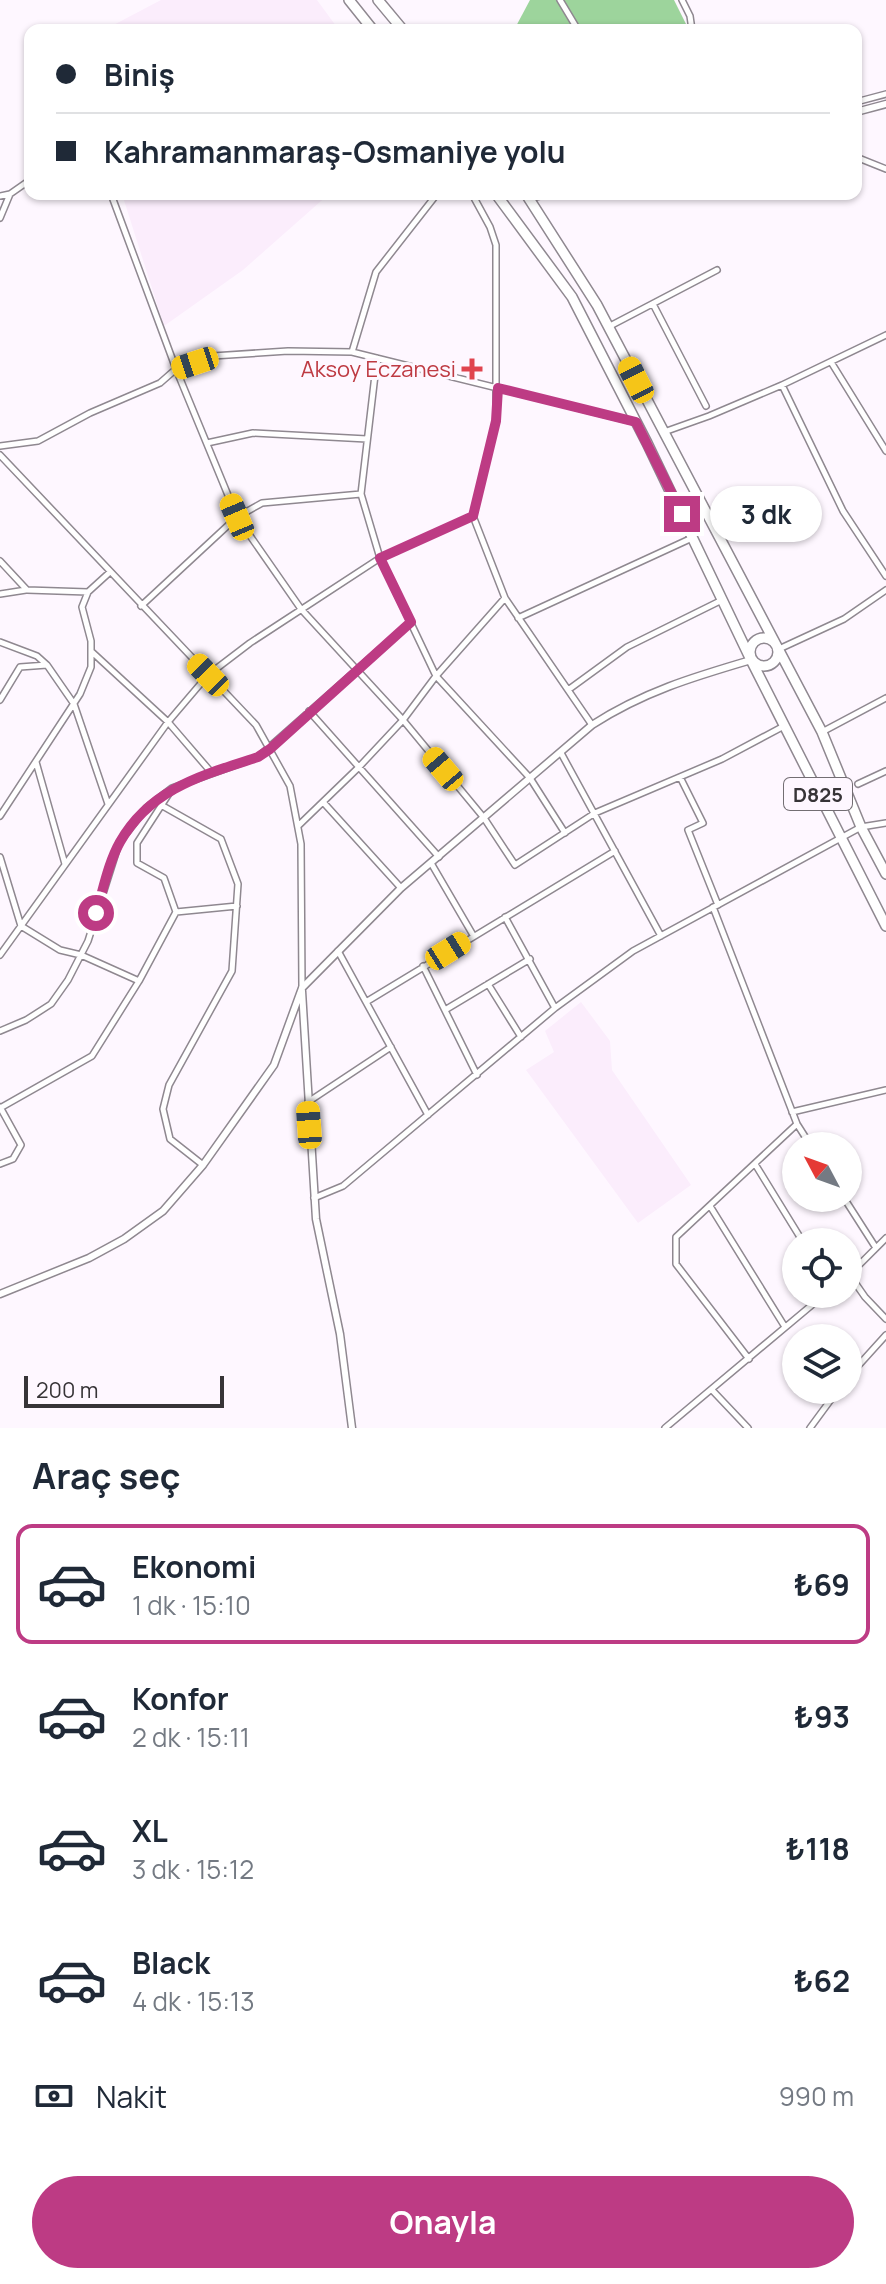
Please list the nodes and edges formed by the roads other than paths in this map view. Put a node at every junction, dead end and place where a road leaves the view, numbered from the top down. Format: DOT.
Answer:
graph roads {
  1 [pos="349,0"];
  2 [pos="378,0"];
  3 [pos="560,0"];
  4 [pos="682,0"];
  5 [pos="368,24"];
  6 [pos="398,24"];
  7 [pos="574,24"];
  8 [pos="691,24"];
  9 [pos="886,94"];
  10 [pos="862,100"];
  11 [pos="886,104"];
  12 [pos="862,110"];
  13 [pos="862,159"];
  14 [pos="886,169"];
  15 [pos="24,184"];
  16 [pos="10,194"];
  17 [pos="0,196"];
  18 [pos="113,200"];
  19 [pos="432,200"];
  20 [pos="475,200"];
  21 [pos="500,200"];
  22 [pos="539,200"];
  23 [pos="0,218"];
  24 [pos="717,270"];
  25 [pos="653,304"];
  26 [pos="609,327"];
  27 [pos="886,335"];
  28 [pos="352,352"];
  29 [pos="377,358"];
  30 [pos="831,362"];
  31 [pos="176,369"];
  32 [pos="782,385"];
  33 [pos="498,388"];
  34 [pos="706,406"];
  35 [pos="636,422"];
  36 [pos="663,433"];
  37 [pos="367,439"];
  38 [pos="207,443"];
  39 [pos="0,446"];
  40 [pos="886,451"];
  41 [pos="1,457"];
  42 [pos="361,494"];
  43 [pos="473,516"];
  44 [pos="237,517"];
  45 [pos="693,537"];
  46 [pos="380,558"];
  47 [pos="0,561"];
  48 [pos="110,572"];
  49 [pos="886,576"];
  50 [pos="27,590"];
  51 [pos="886,590"];
  52 [pos="88,592"];
  53 [pos="0,594"];
  54 [pos="505,598"];
  55 [pos="723,600"];
  56 [pos="141,606"];
  57 [pos="301,609"];
  58 [pos="518,618"];
  59 [pos="411,622"];
  60 [pos="0,642"];
  61 [pos="777,647"];
  62 [pos="91,651"];
  63 [pos="750,658"];
  64 [pos="47,665"];
  65 [pos="357,670"];
  66 [pos="208,675"];
  67 [pos="436,676"];
  68 [pos="568,690"];
  69 [pos="886,698"];
  70 [pos="0,700"];
  71 [pos="74,704"];
  72 [pos="309,711"];
  73 [pos="403,720"];
  74 [pos="168,722"];
  75 [pos="592,725"];
  76 [pos="784,726"];
  77 [pos="822,732"];
  78 [pos="270,749"];
  79 [pos="561,753"];
  80 [pos="36,762"];
  81 [pos="359,767"];
  82 [pos="886,771"];
  83 [pos="211,772"];
  84 [pos="680,777"];
  85 [pos="530,778"];
  86 [pos="858,784"];
  87 [pos="172,788"];
  88 [pos="323,802"];
  89 [pos="109,805"];
  90 [pos="161,805"];
  91 [pos="595,813"];
  92 [pos="0,816"];
  93 [pos="484,818"];
  94 [pos="886,823"];
  95 [pos="298,827"];
  96 [pos="861,827"];
  97 [pos="565,833"];
  98 [pos="840,839"];
  99 [pos="615,851"];
  100 [pos="0,857"];
  101 [pos="439,857"];
  102 [pos="431,863"];
  103 [pos="65,865"];
  104 [pos="886,874"];
  105 [pos="401,888"];
  106 [pos="237,906"];
  107 [pos="716,906"];
  108 [pos="176,912"];
  109 [pos="505,917"];
  110 [pos="21,926"];
  111 [pos="886,926"];
  112 [pos="473,935"];
  113 [pos="661,936"];
  114 [pos="338,951"];
  115 [pos="0,955"];
  116 [pos="81,955"];
  117 [pos="530,959"];
  118 [pos="423,966"];
  119 [pos="139,981"];
  120 [pos="488,984"];
  121 [pos="302,988"];
  122 [pos="366,1002"];
  123 [pos="555,1008"];
  124 [pos="445,1010"];
  125 [pos="0,1031"];
  126 [pos="521,1037"];
  127 [pos="391,1047"];
  128 [pos="477,1075"];
  129 [pos="886,1090"];
  130 [pos="307,1102"];
  131 [pos="0,1107"];
  132 [pos="792,1112"];
  133 [pos="428,1115"];
  134 [pos="797,1124"];
  135 [pos="802,1132"];
  136 [pos="0,1164"];
  137 [pos="755,1164"];
  138 [pos="203,1165"];
  139 [pos="314,1198"];
  140 [pos="710,1206"];
  141 [pos="853,1212"];
  142 [pos="794,1228"];
  143 [pos="886,1238"];
  144 [pos="876,1248"];
  145 [pos="862,1262"];
  146 [pos="862,1293"];
  147 [pos="0,1294"];
  148 [pos="808,1308"];
  149 [pos="886,1319"];
  150 [pos="783,1324"];
  151 [pos="789,1324"];
  152 [pos="782,1330"];
  153 [pos="886,1335"];
  154 [pos="749,1359"];
  155 [pos="862,1362"];
  156 [pos="712,1390"];
  157 [pos="828,1404"];
  158 [pos="352,1428"];
  159 [pos="665,1428"];
  160 [pos="748,1428"];
  161 [pos="810,1428"];
  1 -- 5 [label="highway"];
  2 -- 6 [label="highway"];
  3 -- 7 [label="street"];
  4 -- 8 [label="street"];
  9 -- 10 [label="street"];
  11 -- 12 [label="street"];
  13 -- 14 [label="street"];
  15 -- 16 [label="street"];
  16 -- 17 [label="street"];
  16 -- 23 [label="street"];
  18 -- 31 [label="street"];
  19 -- 28 [label="street"];
  20 -- 33 [label="street"];
  21 -- 35 [label="highway, D825"];
  22 -- 26 [label="highway, D825"];
  24 -- 25 [label="street"];
  25 -- 26 [label="street"];
  25 -- 34 [label="street"];
  26 -- 36 [label="highway, D825"];
  27 -- 30 [label="street"];
  28 -- 29 [label="street"];
  28 -- 31 [label="street"];
  29 -- 33 [label="street"];
  29 -- 37 [label="street"];
  30 -- 32 [label="street"];
  30 -- 40 [label="street"];
  31 -- 38 [label="street"];
  31 -- 39 [label="street"];
  32 -- 36 [label="street"];
  32 -- 49 [label="street"];
  33 -- 35 [label="street"];
  33 -- 43 [label="street"];
  35 -- 45 [label="highway, D825"];
  36 -- 61 [label="highway, D825"];
  37 -- 38 [label="street"];
  37 -- 42 [label="street"];
  38 -- 44 [label="street"];
  41 -- 48 [label="street"];
  42 -- 44 [label="street"];
  42 -- 46 [label="street"];
  43 -- 46 [label="street"];
  43 -- 54 [label="street"];
  44 -- 56 [label="street"];
  44 -- 57 [label="street"];
  45 -- 55 [label="highway, D825"];
  45 -- 58 [label="street"];
  46 -- 57 [label="street"];
  46 -- 59 [label="street"];
  47 -- 50 [label="street"];
  48 -- 52 [label="street"];
  48 -- 56 [label="street"];
  50 -- 52 [label="street"];
  50 -- 53 [label="street"];
  51 -- 61 [label="street"];
  52 -- 62 [label="street"];
  54 -- 58 [label="street"];
  54 -- 67 [label="street"];
  55 -- 63 [label="highway, D825"];
  55 -- 68 [label="street"];
  56 -- 66 [label="street"];
  57 -- 65 [label="street"];
  57 -- 66 [label="street"];
  58 -- 68 [label="street"];
  59 -- 65 [label="street"];
  59 -- 67 [label="street"];
  60 -- 64 [label="street"];
  61 -- 63 [label="highway"];
  61 -- 63 [label="highway"];
  61 -- 77 [label="highway, D825"];
  62 -- 71 [label="street"];
  62 -- 74 [label="street"];
  63 -- 75 [label="street"];
  63 -- 76 [label="highway, D825"];
  64 -- 70 [label="street"];
  64 -- 71 [label="street"];
  65 -- 72 [label="street"];
  65 -- 73 [label="street"];
  66 -- 74 [label="street"];
  66 -- 78 [label="street"];
  67 -- 73 [label="street"];
  67 -- 85 [label="street"];
  68 -- 75 [label="street"];
  69 -- 77 [label="street"];
  71 -- 80 [label="street"];
  71 -- 89 [label="street"];
  72 -- 78 [label="street"];
  72 -- 81 [label="street"];
  73 -- 81 [label="street"];
  73 -- 93 [label="street"];
  74 -- 83 [label="street"];
  74 -- 89 [label="street"];
  75 -- 79 [label="street"];
  76 -- 84 [label="street"];
  76 -- 98 [label="highway, D825"];
  77 -- 96 [label="highway, D825"];
  78 -- 83 [label="street"];
  78 -- 95 [label="street"];
  79 -- 85 [label="street"];
  79 -- 91 [label="street"];
  80 -- 92 [label="street"];
  80 -- 103 [label="street"];
  81 -- 88 [label="street"];
  81 -- 101 [label="street"];
  82 -- 86 [label="street"];
  83 -- 87 [label="street"];
  84 -- 91 [label="street"];
  84 -- 107 [label="street"];
  85 -- 93 [label="street"];
  85 -- 97 [label="street"];
  87 -- 90 [label="street"];
  87 -- 116 [label="street"];
  88 -- 95 [label="street"];
  88 -- 105 [label="street"];
  89 -- 103 [label="street"];
  90 -- 106 [label="street"];
  90 -- 108 [label="street"];
  91 -- 97 [label="street"];
  91 -- 99 [label="street"];
  93 -- 97 [label="street"];
  93 -- 101 [label="street"];
  94 -- 96 [label="street"];
  95 -- 121 [label="street"];
  96 -- 98 [label="street"];
  96 -- 104 [label="highway, D825"];
  98 -- 107 [label="street"];
  98 -- 111 [label="highway, D825"];
  99 -- 109 [label="street"];
  99 -- 113 [label="street"];
  100 -- 110 [label="street"];
  101 -- 102 [label="street"];
  102 -- 105 [label="street"];
  102 -- 112 [label="street"];
  103 -- 110 [label="street"];
  105 -- 114 [label="street"];
  106 -- 108 [label="street"];
  106 -- 138 [label="street"];
  107 -- 113 [label="street"];
  107 -- 132 [label="street"];
  108 -- 119 [label="street"];
  109 -- 112 [label="street"];
  109 -- 117 [label="street"];
  110 -- 115 [label="street"];
  110 -- 116 [label="street"];
  112 -- 118 [label="street"];
  113 -- 123 [label="street"];
  114 -- 121 [label="street"];
  114 -- 122 [label="street"];
  116 -- 119 [label="street"];
  116 -- 125 [label="street"];
  117 -- 120 [label="street"];
  117 -- 123 [label="street"];
  118 -- 122 [label="street"];
  118 -- 124 [label="street"];
  119 -- 131 [label="street"];
  120 -- 124 [label="street"];
  120 -- 126 [label="street"];
  121 -- 130 [label="street"];
  121 -- 138 [label="street"];
  122 -- 127 [label="street"];
  123 -- 126 [label="street"];
  124 -- 128 [label="street"];
  126 -- 128 [label="street"];
  127 -- 130 [label="street"];
  127 -- 133 [label="street"];
  128 -- 133 [label="street"];
  129 -- 132 [label="street"];
  130 -- 139 [label="street"];
  131 -- 136 [label="street"];
  132 -- 134 [label="street"];
  133 -- 139 [label="street"];
  134 -- 135 [label="street"];
  134 -- 137 [label="street"];
  137 -- 140 [label="street"];
  137 -- 142 [label="street"];
  138 -- 147 [label="street"];
  139 -- 158 [label="street"];
  140 -- 150 [label="street"];
  140 -- 154 [label="street"];
  141 -- 144 [label="street"];
  143 -- 144 [label="street"];
  144 -- 145 [label="street"];
  146 -- 149 [label="street"];
  148 -- 151 [label="street"];
  152 -- 154 [label="street"];
  153 -- 155 [label="street"];
  154 -- 156 [label="street"];
  156 -- 159 [label="street"];
  156 -- 160 [label="street"];
  157 -- 161 [label="street"];
}
